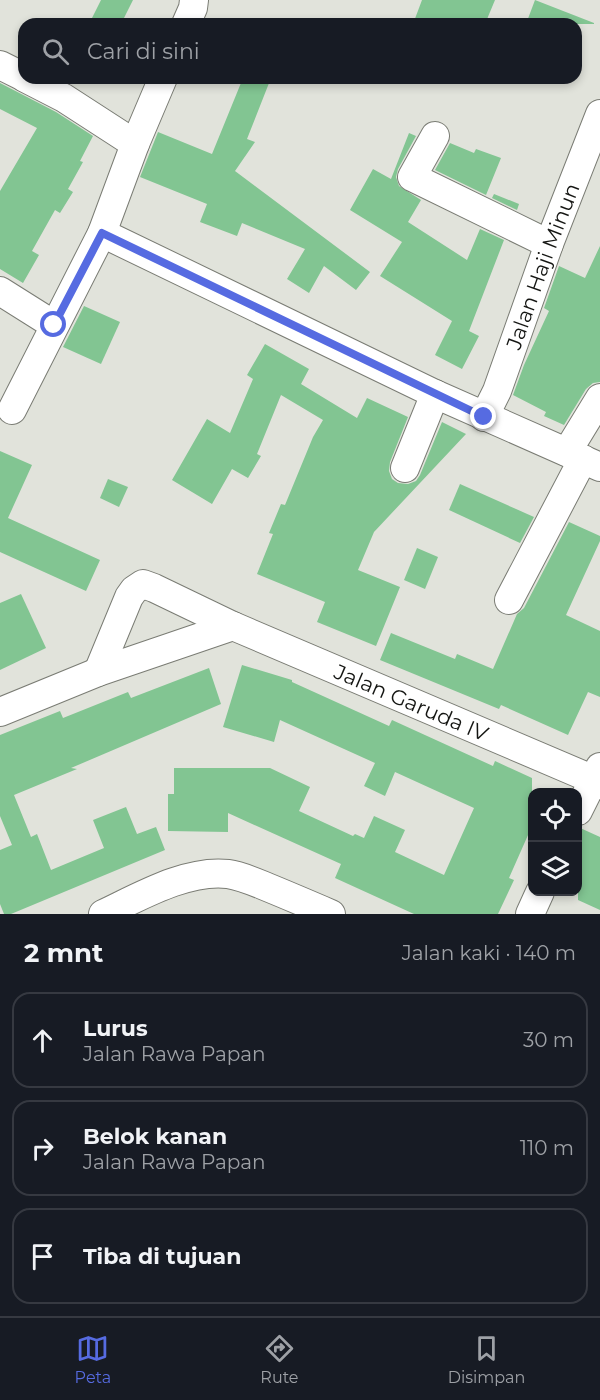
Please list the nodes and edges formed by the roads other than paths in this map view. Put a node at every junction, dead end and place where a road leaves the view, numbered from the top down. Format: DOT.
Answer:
graph roads {
  1 [pos="194,0"];
  2 [pos="189,18"];
  3 [pos="0,65"];
  4 [pos="18,74"];
  5 [pos="37,84"];
  6 [pos="160,84"];
  7 [pos="600,114"];
  8 [pos="435,136"];
  9 [pos="135,144"];
  10 [pos="102,233"];
  11 [pos="549,244"];
  12 [pos="0,291"];
  13 [pos="54,325"];
  14 [pos="435,394"];
  15 [pos="600,398"];
  16 [pos="12,410"];
  17 [pos="484,417"];
  18 [pos="584,460"];
  19 [pos="405,468"];
  20 [pos="509,600"];
  21 [pos="233,626"];
  22 [pos="98,672"];
  23 [pos="0,712"];
  24 [pos="596,773"];
  25 [pos="582,803"];
  26 [pos="538,896"];
  27 [pos="103,914"];
  28 [pos="331,914"];
  29 [pos="530,914"];
  1 -- 2 [label="street"];
  3 -- 4 [label="street"];
  5 -- 9 [label="street"];
  6 -- 9 [label="street"];
  7 -- 11 [label="street, Jalan Haji Minun"];
  8 -- 11 [label="street"];
  9 -- 10 [label="street"];
  10 -- 13 [label="street"];
  10 -- 14 [label="street"];
  11 -- 17 [label="street, Jalan Haji Minun"];
  12 -- 13 [label="street"];
  13 -- 16 [label="street"];
  14 -- 17 [label="street"];
  14 -- 19 [label="street"];
  15 -- 18 [label="street"];
  17 -- 18 [label="street"];
  18 -- 20 [label="street"];
  21 -- 22 [label="street"];
  21 -- 22 [label="street, Jalan Garuda IV"];
  21 -- 24 [label="street, Jalan Garuda IV"];
  22 -- 23 [label="street"];
  24 -- 25 [label="street"];
  26 -- 29 [label="street"];
  27 -- 28 [label="street"];
}
